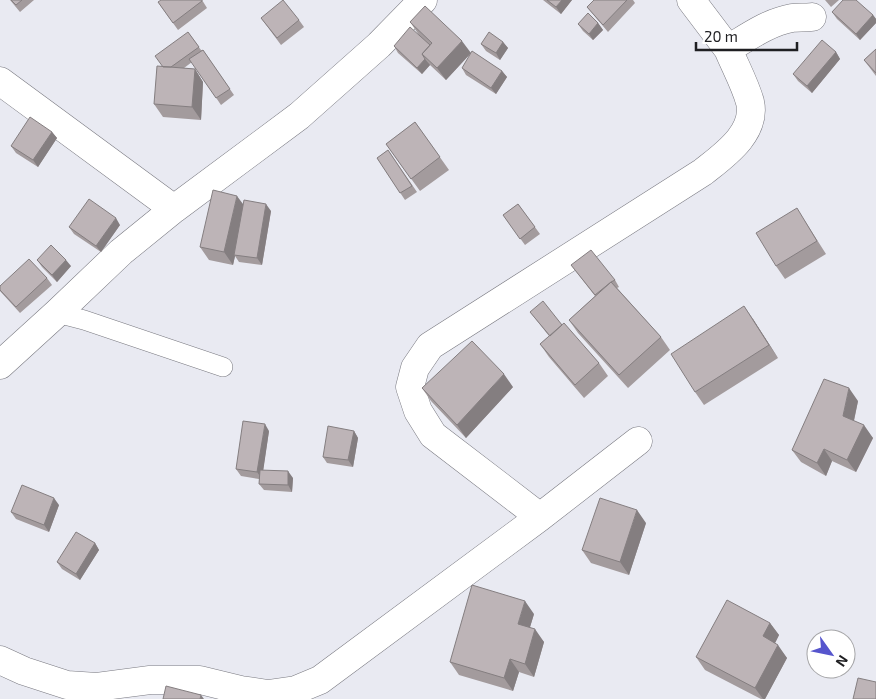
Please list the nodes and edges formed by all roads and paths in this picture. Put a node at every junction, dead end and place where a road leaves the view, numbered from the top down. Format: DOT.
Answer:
graph roads {
  1 [pos="423,0"];
  2 [pos="691,0"];
  3 [pos="812,17"];
  4 [pos="728,49"];
  5 [pos="0,81"];
  6 [pos="174,209"];
  7 [pos="57,313"];
  8 [pos="0,366"];
  9 [pos="223,368"];
  10 [pos="638,441"];
  11 [pos="540,516"];
  12 [pos="0,660"];
  1 -- 6 [label="street"];
  2 -- 4 [label="street"];
  3 -- 4 [label="street"];
  4 -- 11 [label="street"];
  5 -- 6 [label="street"];
  6 -- 7 [label="street"];
  7 -- 8 [label="street"];
  7 -- 9 [label="lane"];
  10 -- 11 [label="street"];
  11 -- 12 [label="street"];
}
